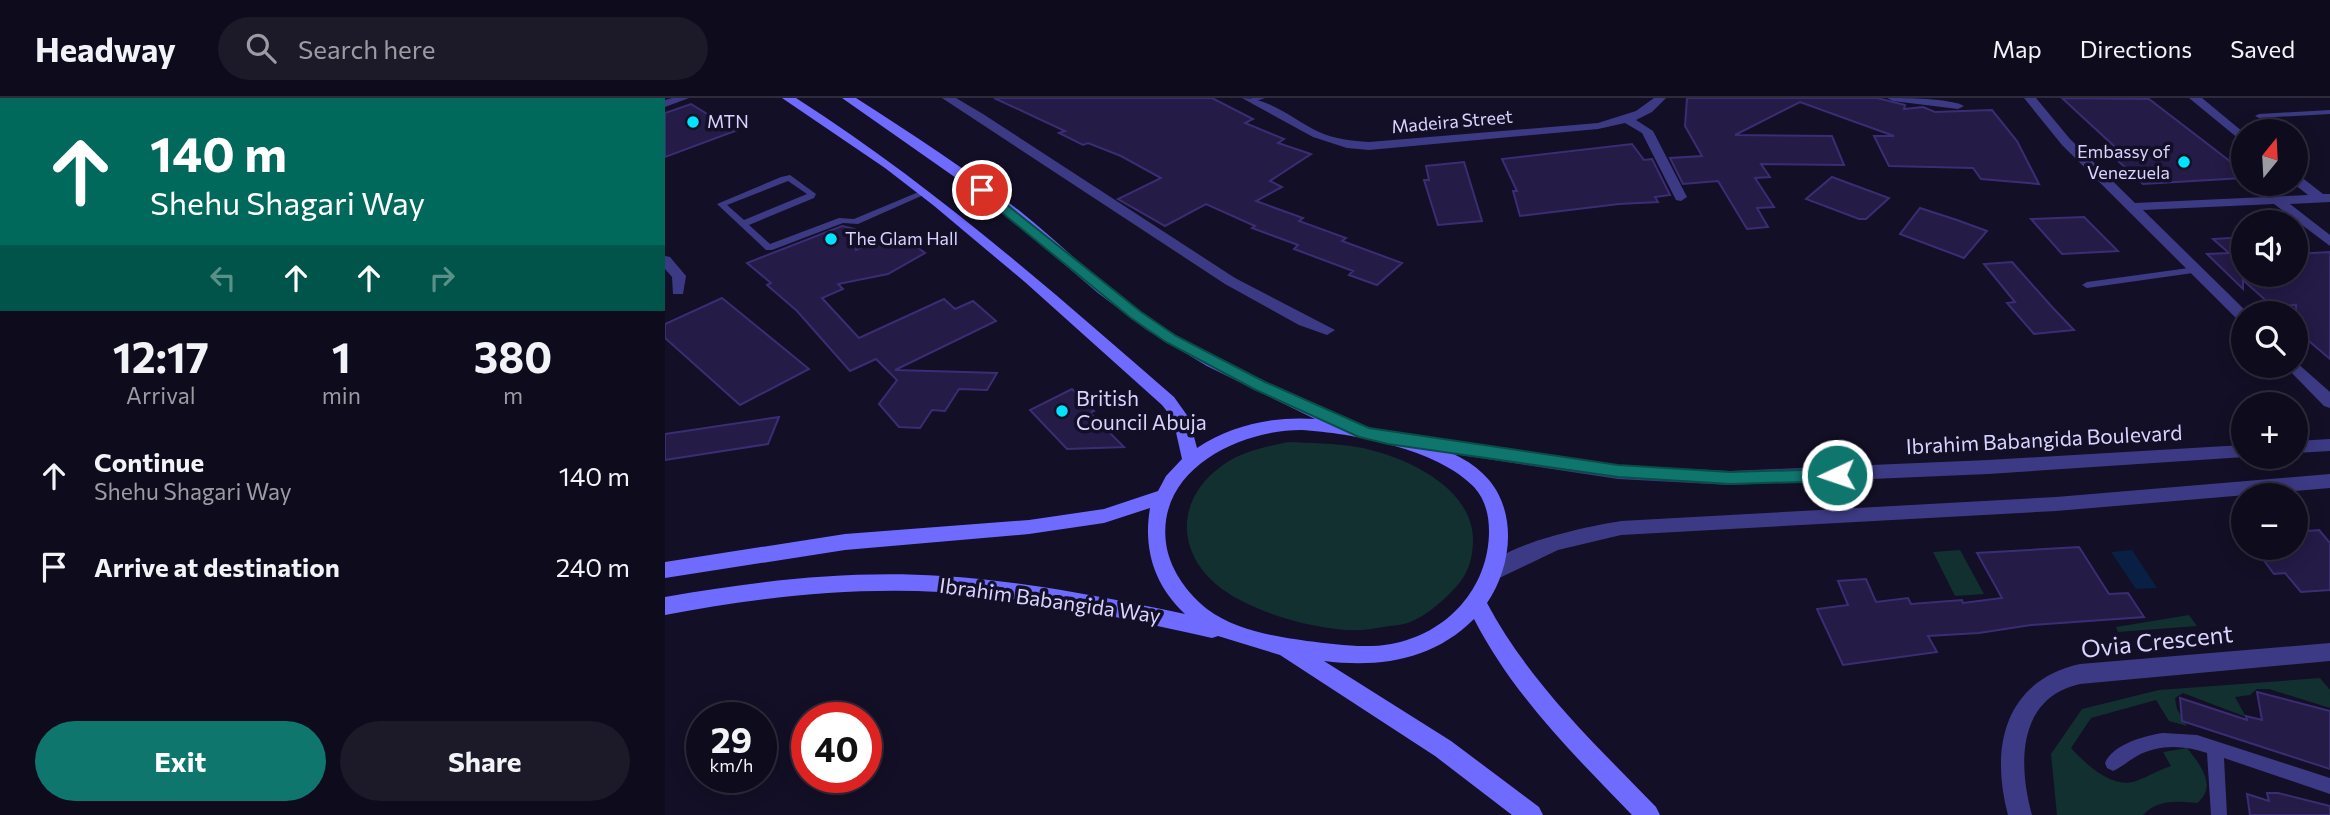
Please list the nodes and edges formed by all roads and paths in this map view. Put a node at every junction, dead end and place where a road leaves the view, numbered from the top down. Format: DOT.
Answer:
graph roads {
  1 [pos="683,98"];
  2 [pos="788,98"];
  3 [pos="848,98"];
  4 [pos="948,98"];
  5 [pos="1660,98"];
  6 [pos="1893,98"];
  7 [pos="2030,98"];
  8 [pos="2195,98"];
  9 [pos="1254,99"];
  10 [pos="665,104"];
  11 [pos="1958,106"];
  12 [pos="2330,112"];
  13 [pos="2259,116"];
  14 [pos="1628,120"];
  15 [pos="2231,127"];
  16 [pos="2308,187"];
  17 [pos="924,193"];
  18 [pos="1681,197"];
  19 [pos="2325,198"];
  20 [pos="2278,201"];
  21 [pos="2132,207"];
  22 [pos="743,224"];
  23 [pos="2330,242"];
  24 [pos="665,260"];
  25 [pos="2196,270"];
  26 [pos="2087,285"];
  27 [pos="678,291"];
  28 [pos="2231,305"];
  29 [pos="1327,330"];
  30 [pos="2305,378"];
  31 [pos="2330,402"];
  32 [pos="1364,433"];
  33 [pos="1388,439"];
  34 [pos="2330,445"];
  35 [pos="2308,446"];
  36 [pos="2231,452"];
  37 [pos="1191,459"];
  38 [pos="2330,481"];
  39 [pos="1161,497"];
  40 [pos="665,570"];
  41 [pos="1493,573"];
  42 [pos="1477,604"];
  43 [pos="665,606"];
  44 [pos="1225,632"];
  45 [pos="1282,646"];
  46 [pos="2330,652"];
  47 [pos="2215,748"];
  48 [pos="2113,763"];
  49 [pos="2330,786"];
  50 [pos="1531,815"];
  51 [pos="1648,815"];
  52 [pos="2021,815"];
  53 [pos="2219,815"];
  1 -- 10 [label="street"];
  2 -- 17 [label="main road"];
  3 -- 32 [label="main road"];
  4 -- 29 [label="street"];
  5 -- 14 [label="street, Madeira Street"];
  6 -- 11 [label="street"];
  7 -- 21 [label="street"];
  8 -- 15 [label="street"];
  9 -- 14 [label="street, Madeira Street"];
  12 -- 13 [label="lane"];
  14 -- 18 [label="street"];
  16 -- 19 [label="street"];
  17 -- 22 [label="lane"];
  17 -- 37 [label="main road"];
  19 -- 20 [label="street"];
  20 -- 21 [label="street"];
  20 -- 23 [label="street"];
  21 -- 25 [label="street"];
  22 -- 22 [label="lane"];
  24 -- 27 [label="street"];
  25 -- 26 [label="lane"];
  25 -- 28 [label="street"];
  30 -- 31 [label="street"];
  32 -- 33 [label="main road"];
  32 -- 37 [label="main road"];
  33 -- 36 [label="street, Ibrahim Babangida Boulevard"];
  33 -- 41 [label="main road"];
  34 -- 35 [label="street"];
  37 -- 39 [label="main road"];
  38 -- 41 [label="street"];
  39 -- 40 [label="main road"];
  39 -- 44 [label="main road"];
  41 -- 42 [label="main road"];
  42 -- 45 [label="main road"];
  42 -- 51 [label="main road"];
  43 -- 44 [label="main road, Ibrahim Babangida Way"];
  44 -- 45 [label="main road, Ibrahim Babangida Way"];
  45 -- 50 [label="main road"];
  46 -- 52 [label="street, Ovia Crescent"];
  47 -- 48 [label="lane"];
  47 -- 49 [label="lane"];
  47 -- 53 [label="lane"];
}
